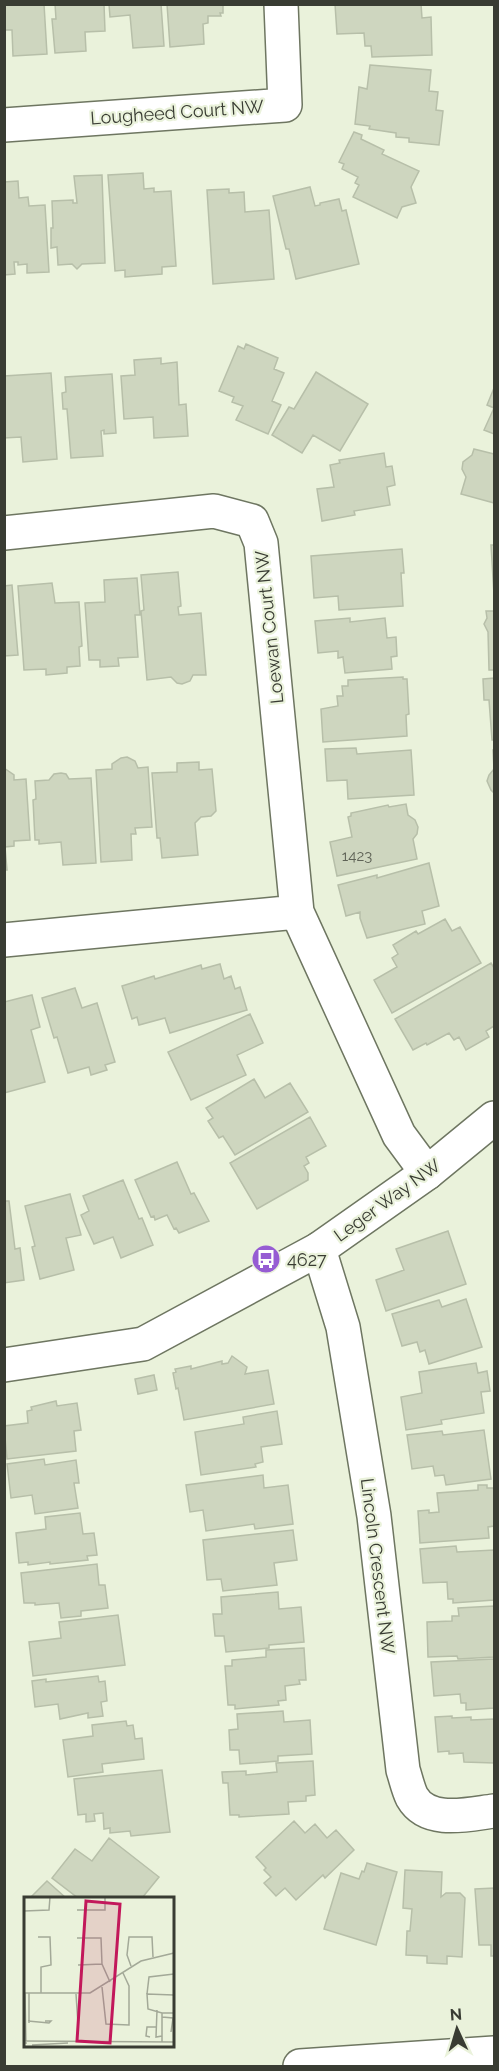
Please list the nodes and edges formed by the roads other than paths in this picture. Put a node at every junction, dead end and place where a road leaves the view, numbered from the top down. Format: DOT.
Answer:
graph roads {
  1 [pos="281,4"];
  2 [pos="4,125"];
  3 [pos="4,533"];
  4 [pos="297,912"];
  5 [pos="4,940"];
  6 [pos="495,1118"];
  7 [pos="427,1173"];
  8 [pos="319,1249"];
  9 [pos="4,1365"];
  10 [pos="495,1811"];
  11 [pos="495,2053"];
  12 [pos="300,2067"];
  1 -- 2 [label="street, Lougheed Court NW"];
  3 -- 4 [label="street, Loewan Court NW"];
  4 -- 5 [label="street"];
  4 -- 7 [label="street, Loewan Court NW"];
  6 -- 7 [label="street, Leger Way NW"];
  7 -- 8 [label="street, Leger Way NW"];
  8 -- 9 [label="street, Leger Way NW"];
  8 -- 10 [label="street, Lincoln Crescent NW"];
  11 -- 12 [label="street"];
}
